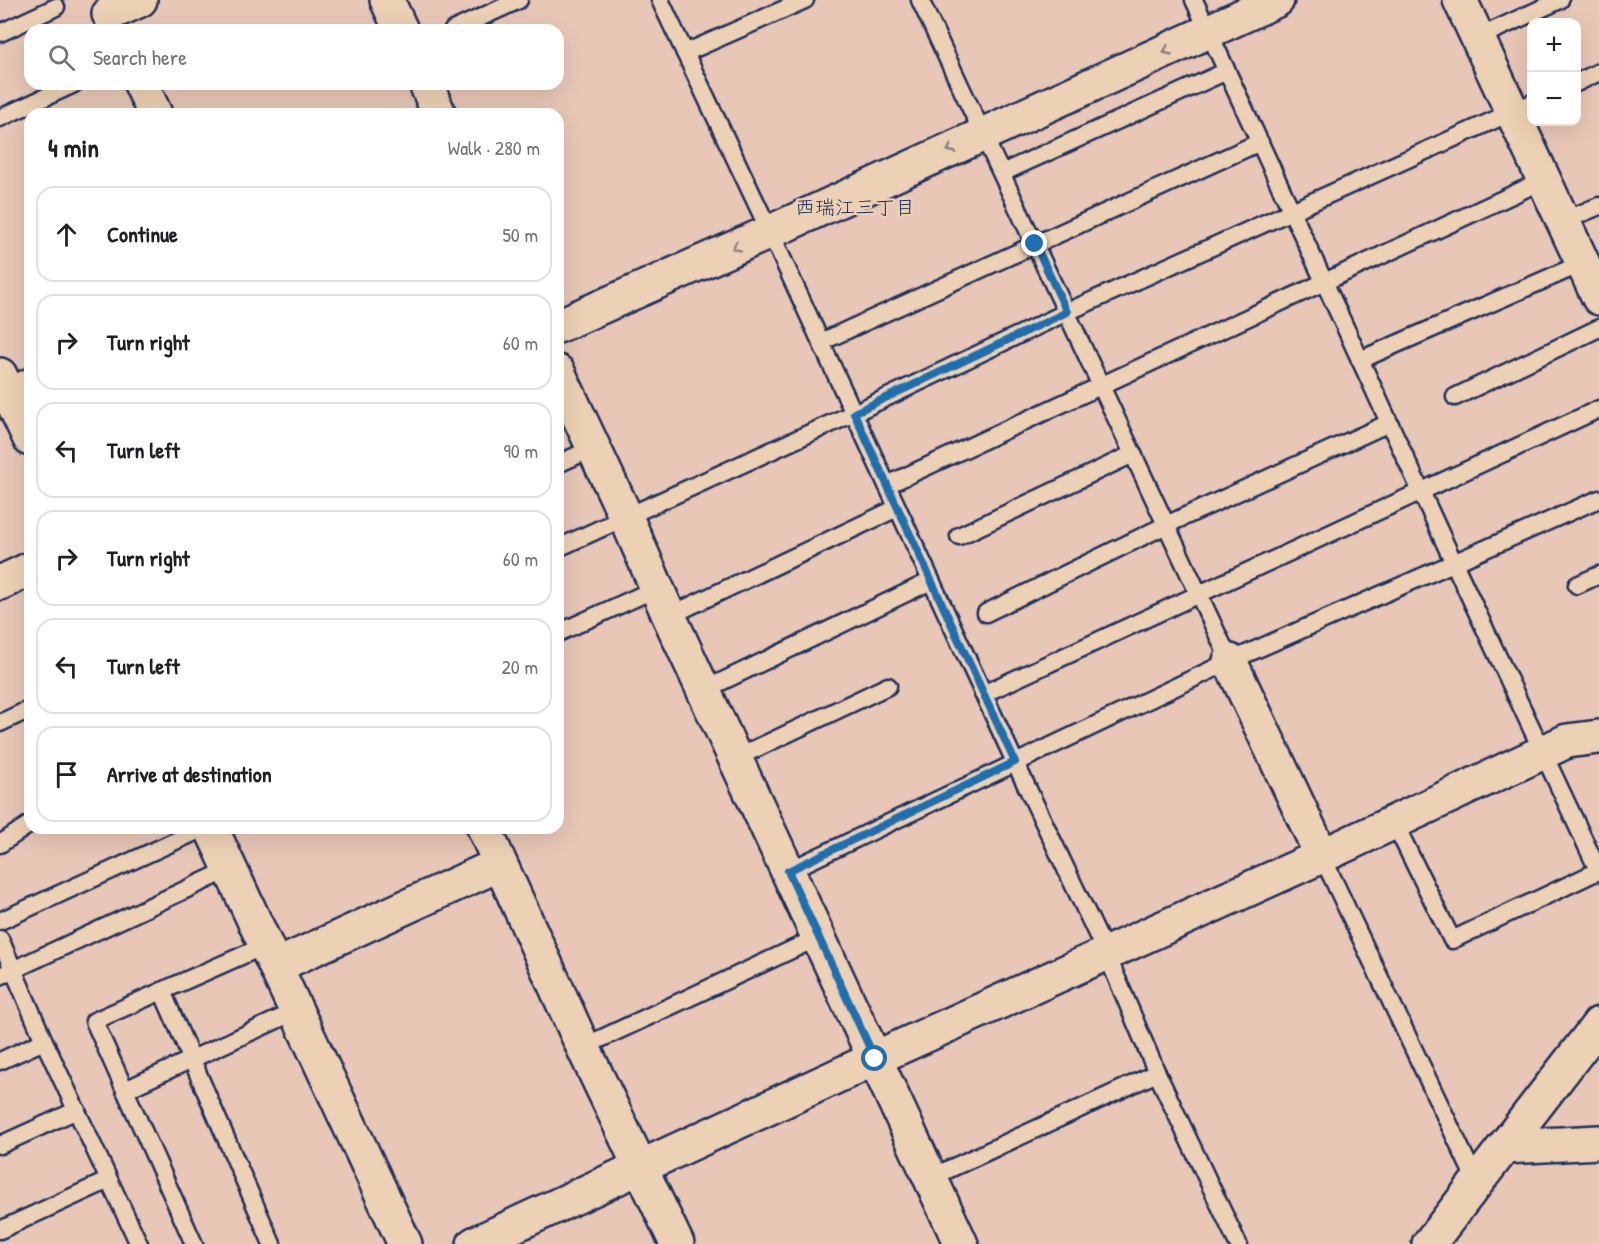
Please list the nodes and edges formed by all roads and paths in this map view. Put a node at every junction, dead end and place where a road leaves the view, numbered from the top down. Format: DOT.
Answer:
graph roads {
  1 [pos="140,0"];
  2 [pos="387,0"];
  3 [pos="519,0"];
  4 [pos="660,0"];
  5 [pos="805,0"];
  6 [pos="920,0"];
  7 [pos="1194,0"];
  8 [pos="1277,0"];
  9 [pos="1460,0"];
  10 [pos="1560,0"];
  11 [pos="56,7"];
  12 [pos="110,15"];
  13 [pos="398,24"];
  14 [pos="466,24"];
  15 [pos="1209,32"];
  16 [pos="0,33"];
  17 [pos="1478,38"];
  18 [pos="685,53"];
  19 [pos="1227,71"];
  20 [pos="1599,72"];
  21 [pos="1581,81"];
  22 [pos="61,90"];
  23 [pos="144,90"];
  24 [pos="429,90"];
  25 [pos="152,108"];
  26 [pos="436,108"];
  27 [pos="1522,108"];
  28 [pos="0,118"];
  29 [pos="983,135"];
  30 [pos="1260,142"];
  31 [pos="1002,173"];
  32 [pos="1544,180"];
  33 [pos="1599,206"];
  34 [pos="1291,210"];
  35 [pos="1563,221"];
  36 [pos="770,232"];
  37 [pos="1035,244"];
  38 [pos="1583,263"];
  39 [pos="1324,282"];
  40 [pos="1599,298"];
  41 [pos="1067,312"];
  42 [pos="564,323"];
  43 [pos="1599,328"];
  44 [pos="821,342"];
  45 [pos="1360,360"];
  46 [pos="12,379"];
  47 [pos="564,385"];
  48 [pos="1101,386"];
  49 [pos="1455,397"];
  50 [pos="1599,409"];
  51 [pos="854,413"];
  52 [pos="24,419"];
  53 [pos="1389,423"];
  54 [pos="593,448"];
  55 [pos="1132,454"];
  56 [pos="564,461"];
  57 [pos="887,485"];
  58 [pos="1421,491"];
  59 [pos="1599,498"];
  60 [pos="897,508"];
  61 [pos="626,517"];
  62 [pos="1166,525"];
  63 [pos="959,536"];
  64 [pos="564,545"];
  65 [pos="1454,563"];
  66 [pos="24,572"];
  67 [pos="1599,575"];
  68 [pos="931,581"];
  69 [pos="0,583"];
  70 [pos="1577,585"];
  71 [pos="1198,594"];
  72 [pos="663,602"];
  73 [pos="986,613"];
  74 [pos="564,631"];
  75 [pos="1230,662"];
  76 [pos="888,686"];
  77 [pos="704,690"];
  78 [pos="983,694"];
  79 [pos="24,713"];
  80 [pos="0,723"];
  81 [pos="1599,737"];
  82 [pos="1543,752"];
  83 [pos="735,758"];
  84 [pos="1015,762"];
  85 [pos="1394,822"];
  86 [pos="24,828"];
  87 [pos="191,834"];
  88 [pos="214,834"];
  89 [pos="487,834"];
  90 [pos="0,844"];
  91 [pos="1322,856"];
  92 [pos="500,864"];
  93 [pos="230,869"];
  94 [pos="788,871"];
  95 [pos="1599,872"];
  96 [pos="0,921"];
  97 [pos="819,937"];
  98 [pos="0,939"];
  99 [pos="1107,955"];
  100 [pos="271,956"];
  101 [pos="6,973"];
  102 [pos="162,991"];
  103 [pos="296,1011"];
  104 [pos="1599,1024"];
  105 [pos="44,1041"];
  106 [pos="583,1047"];
  107 [pos="192,1059"];
  108 [pos="875,1059"];
  109 [pos="0,1061"];
  110 [pos="1157,1073"];
  111 [pos="125,1090"];
  112 [pos="77,1110"];
  113 [pos="1599,1142"];
  114 [pos="0,1145"];
  115 [pos="1505,1147"];
  116 [pos="641,1167"];
  117 [pos="930,1178"];
  118 [pos="109,1180"];
  119 [pos="1478,1183"];
  120 [pos="0,1230"];
  121 [pos="1441,1239"];
  122 [pos="139,1244"];
  123 [pos="194,1244"];
  124 [pos="272,1244"];
  125 [pos="405,1244"];
  126 [pos="474,1244"];
  127 [pos="677,1244"];
  128 [pos="961,1244"];
  129 [pos="1238,1244"];
  1 -- 12 [label="street"];
  2 -- 13 [label="street"];
  3 -- 14 [label="lane"];
  4 -- 18 [label="lane"];
  5 -- 18 [label="lane"];
  6 -- 29 [label="lane"];
  7 -- 15 [label="lane"];
  8 -- 15 [label="street"];
  9 -- 17 [label="street"];
  10 -- 17 [label="lane"];
  11 -- 16 [label="lane"];
  15 -- 19 [label="lane"];
  15 -- 29 [label="street, one-way"];
  17 -- 27 [label="street"];
  18 -- 36 [label="lane"];
  19 -- 30 [label="lane"];
  19 -- 31 [label="lane"];
  20 -- 21 [label="lane"];
  22 -- 28 [label="lane"];
  23 -- 25 [label="street"];
  24 -- 26 [label="street"];
  27 -- 32 [label="street"];
  27 -- 34 [label="lane"];
  29 -- 31 [label="lane"];
  29 -- 36 [label="street, one-way"];
  30 -- 34 [label="lane"];
  30 -- 37 [label="lane"];
  31 -- 37 [label="lane"];
  32 -- 35 [label="street"];
  32 -- 39 [label="lane"];
  33 -- 35 [label="lane"];
  34 -- 39 [label="lane"];
  34 -- 41 [label="lane"];
  35 -- 38 [label="street"];
  36 -- 42 [label="street, one-way"];
  36 -- 44 [label="lane"];
  37 -- 41 [label="lane"];
  37 -- 44 [label="lane"];
  38 -- 40 [label="street"];
  38 -- 45 [label="lane"];
  39 -- 45 [label="lane"];
  39 -- 48 [label="lane"];
  41 -- 48 [label="lane"];
  41 -- 51 [label="lane"];
  43 -- 49 [label="lane"];
  44 -- 51 [label="lane"];
  45 -- 53 [label="lane"];
  46 -- 52 [label="street"];
  47 -- 54 [label="street"];
  48 -- 55 [label="lane"];
  48 -- 57 [label="lane"];
  50 -- 58 [label="lane"];
  51 -- 57 [label="lane"];
  51 -- 61 [label="lane"];
  53 -- 58 [label="lane"];
  53 -- 62 [label="lane"];
  54 -- 56 [label="lane"];
  54 -- 61 [label="street"];
  55 -- 62 [label="lane"];
  55 -- 63 [label="lane"];
  57 -- 60 [label="lane"];
  58 -- 65 [label="lane"];
  58 -- 71 [label="lane"];
  59 -- 65 [label="lane"];
  60 -- 68 [label="lane"];
  60 -- 72 [label="lane"];
  61 -- 64 [label="lane"];
  61 -- 72 [label="street"];
  62 -- 71 [label="lane"];
  62 -- 73 [label="lane"];
  65 -- 75 [label="lane"];
  65 -- 82 [label="lane"];
  66 -- 69 [label="street"];
  67 -- 70 [label="lane"];
  68 -- 77 [label="lane"];
  68 -- 78 [label="lane"];
  71 -- 75 [label="lane"];
  71 -- 78 [label="lane"];
  72 -- 74 [label="lane"];
  72 -- 77 [label="street"];
  75 -- 84 [label="lane"];
  75 -- 91 [label="street"];
  76 -- 83 [label="lane"];
  77 -- 83 [label="street"];
  78 -- 84 [label="lane"];
  79 -- 80 [label="lane"];
  81 -- 82 [label="street"];
  82 -- 85 [label="street"];
  82 -- 95 [label="lane"];
  83 -- 94 [label="street"];
  84 -- 94 [label="lane"];
  84 -- 99 [label="lane"];
  85 -- 91 [label="street"];
  85 -- 95 [label="lane"];
  86 -- 90 [label="lane"];
  87 -- 96 [label="lane"];
  88 -- 93 [label="street"];
  89 -- 92 [label="street"];
  91 -- 99 [label="street"];
  91 -- 119 [label="lane"];
  92 -- 100 [label="street"];
  92 -- 106 [label="street"];
  93 -- 100 [label="street"];
  93 -- 101 [label="lane"];
  94 -- 97 [label="street"];
  97 -- 106 [label="lane"];
  97 -- 108 [label="street"];
  98 -- 101 [label="lane"];
  99 -- 108 [label="street"];
  99 -- 110 [label="lane"];
  100 -- 102 [label="lane"];
  100 -- 103 [label="street"];
  101 -- 105 [label="lane"];
  102 -- 107 [label="lane"];
  102 -- 111 [label="lane"];
  103 -- 107 [label="lane"];
  103 -- 125 [label="street"];
  104 -- 115 [label="street"];
  105 -- 109 [label="lane"];
  105 -- 112 [label="lane"];
  106 -- 116 [label="street"];
  107 -- 111 [label="lane"];
  107 -- 124 [label="lane"];
  108 -- 116 [label="street"];
  108 -- 117 [label="street"];
  110 -- 117 [label="lane"];
  110 -- 129 [label="lane"];
  111 -- 123 [label="lane"];
  112 -- 114 [label="lane"];
  112 -- 118 [label="lane"];
  113 -- 115 [label="street"];
  115 -- 119 [label="street"];
  116 -- 126 [label="street"];
  116 -- 127 [label="street"];
  117 -- 128 [label="street"];
  118 -- 120 [label="lane"];
  118 -- 122 [label="lane"];
  119 -- 121 [label="street"];
}
